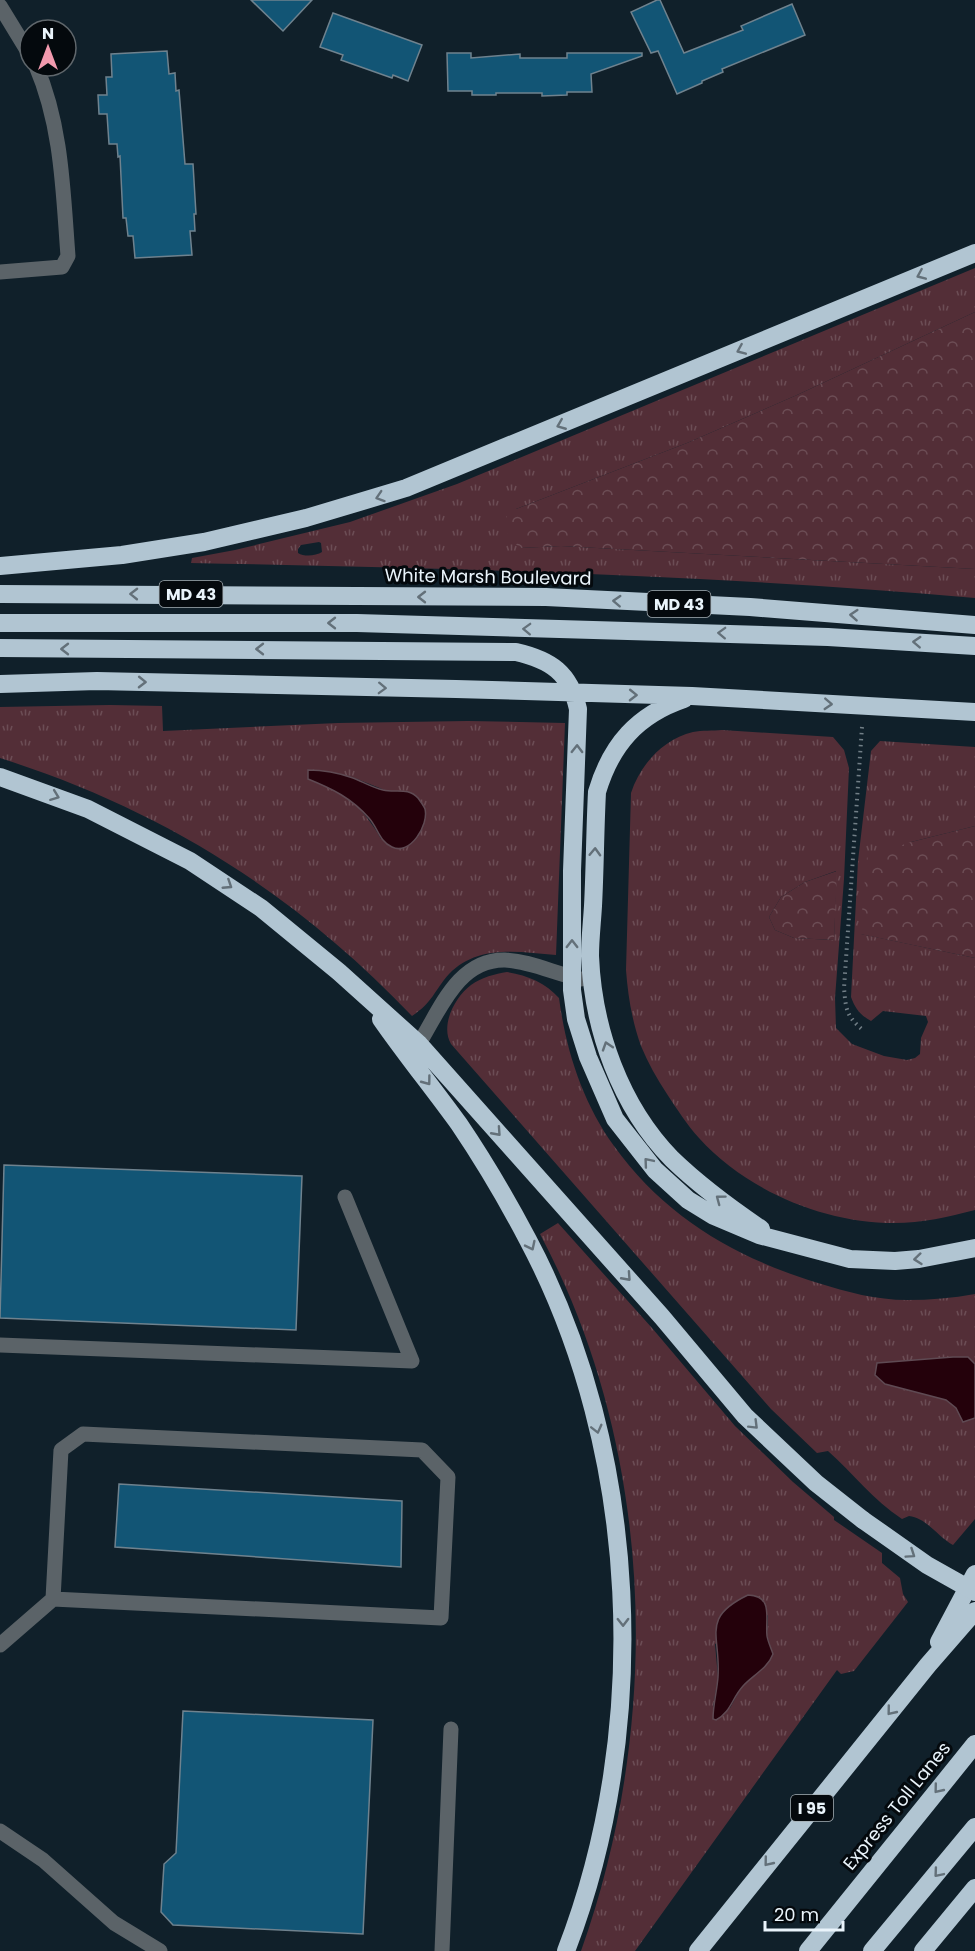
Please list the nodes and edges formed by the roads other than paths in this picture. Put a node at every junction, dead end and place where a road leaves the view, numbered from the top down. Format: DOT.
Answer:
graph roads {
  1 [pos="0,6"];
  2 [pos="18,35"];
  3 [pos="40,78"];
  4 [pos="975,253"];
  5 [pos="0,272"];
  6 [pos="0,566"];
  7 [pos="0,594"];
  8 [pos="0,623"];
  9 [pos="975,625"];
  10 [pos="975,646"];
  11 [pos="0,648"];
  12 [pos="0,684"];
  13 [pos="574,693"];
  14 [pos="692,696"];
  15 [pos="975,712"];
  16 [pos="0,777"];
  17 [pos="571,977"];
  18 [pos="593,982"];
  19 [pos="414,1051"];
  20 [pos="345,1197"];
  21 [pos="975,1248"];
  22 [pos="807,1249"];
  23 [pos="0,1345"];
  24 [pos="975,1574"];
  25 [pos="975,1592"];
  26 [pos="53,1599"];
  27 [pos="975,1611"];
  28 [pos="0,1646"];
  29 [pos="928,1665"];
  30 [pos="451,1730"];
  31 [pos="975,1744"];
  32 [pos="975,1827"];
  33 [pos="0,1831"];
  34 [pos="975,1888"];
  35 [pos="160,1951"];
  36 [pos="442,1951"];
  37 [pos="566,1951"];
  38 [pos="698,1951"];
  39 [pos="808,1951"];
  40 [pos="872,1951"];
  41 [pos="923,1951"];
  1 -- 2 [label="street"];
  3 -- 5 [label="street"];
  4 -- 6 [label="highway, one-way"];
  9 -- 7 [label="highway, White Marsh Boulevard / MD 43, one-way"];
  10 -- 8 [label="highway, one-way"];
  13 -- 11 [label="highway, one-way"];
  12 -- 13 [label="highway, one-way"];
  13 -- 14 [label="highway, one-way"];
  17 -- 13 [label="highway, one-way"];
  14 -- 15 [label="highway, one-way"];
  18 -- 14 [label="highway, one-way"];
  16 -- 19 [label="highway, one-way"];
  17 -- 18 [label="street"];
  17 -- 19 [label="street"];
  22 -- 17 [label="highway, one-way"];
  22 -- 18 [label="highway, one-way"];
  19 -- 25 [label="highway, one-way, bridge"];
  19 -- 37 [label="highway, one-way"];
  20 -- 23 [label="street"];
  21 -- 22 [label="highway, one-way"];
  24 -- 29 [label="highway"];
  26 -- 26 [label="street"];
  26 -- 28 [label="street"];
  27 -- 29 [label="highway, I 95"];
  29 -- 38 [label="highway, I 95, one-way"];
  30 -- 36 [label="street"];
  31 -- 39 [label="highway, Express Toll Lanes, one-way"];
  32 -- 40 [label="highway, one-way"];
  33 -- 35 [label="street"];
  34 -- 41 [label="highway"];
}
